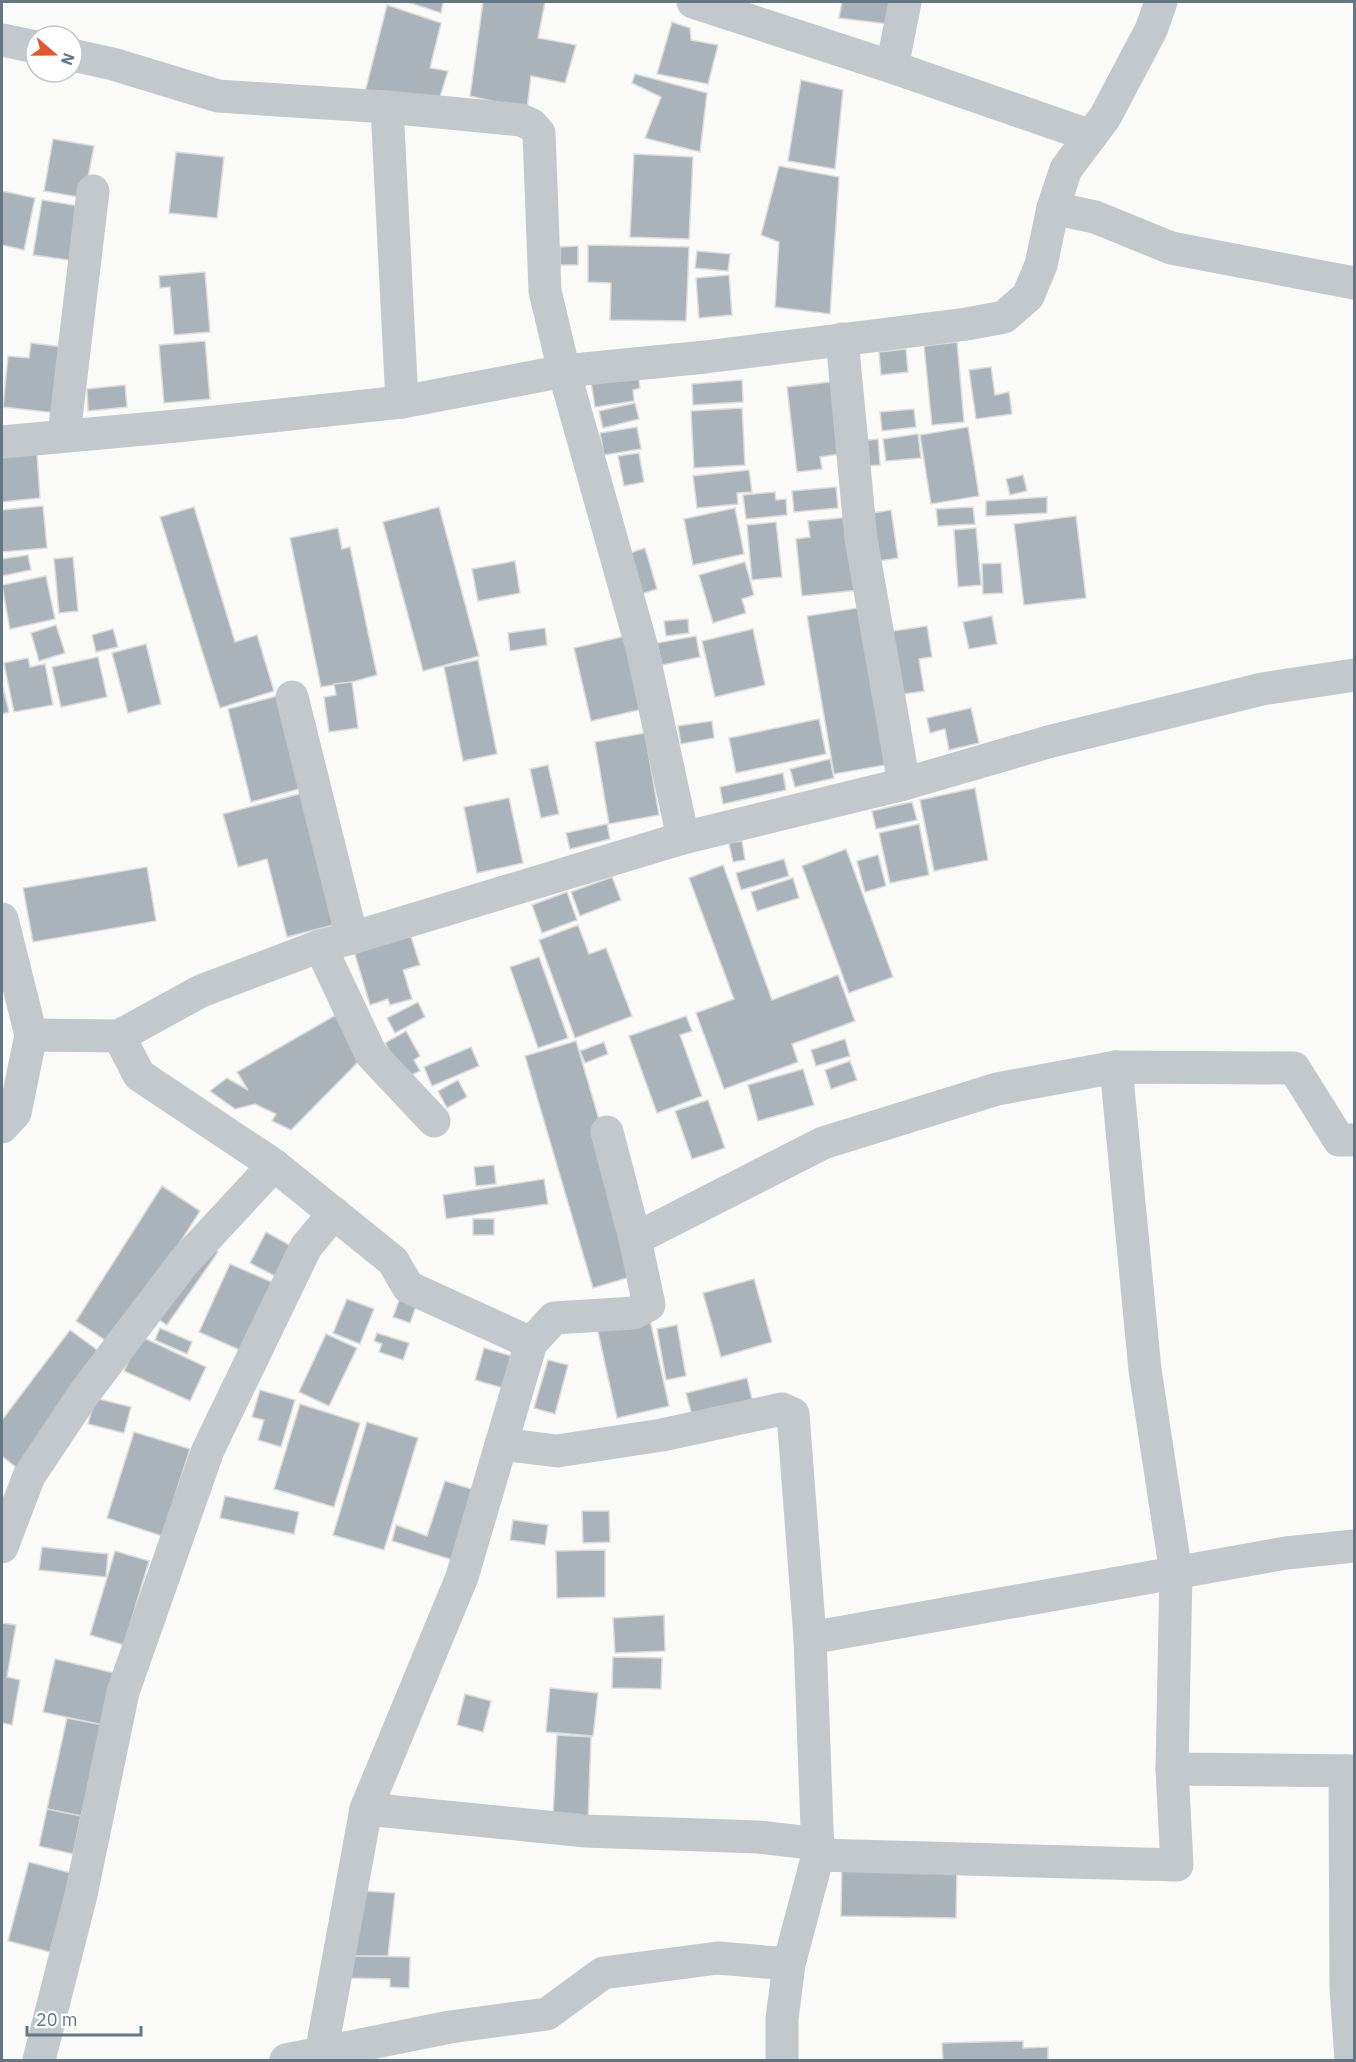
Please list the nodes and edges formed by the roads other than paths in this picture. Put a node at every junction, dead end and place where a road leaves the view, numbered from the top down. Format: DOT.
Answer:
graph roads {
  1 [pos="693,2"];
  2 [pos="905,2"];
  3 [pos="1161,2"];
  4 [pos="2,40"];
  5 [pos="24,45"];
  6 [pos="84,58"];
  7 [pos="892,67"];
  8 [pos="387,107"];
  9 [pos="1091,136"];
  10 [pos="93,191"];
  11 [pos="1053,208"];
  12 [pos="1354,283"];
  13 [pos="842,339"];
  14 [pos="564,371"];
  15 [pos="402,402"];
  16 [pos="64,435"];
  17 [pos="2,442"];
  18 [pos="1354,675"];
  19 [pos="292,697"];
  20 [pos="904,784"];
  21 [pos="683,838"];
  22 [pos="2,920"];
  23 [pos="352,938"];
  24 [pos="320,946"];
  25 [pos="31,1035"];
  26 [pos="119,1036"];
  27 [pos="1116,1067"];
  28 [pos="434,1121"];
  29 [pos="2,1127"];
  30 [pos="606,1132"];
  31 [pos="1354,1140"];
  32 [pos="274,1165"];
  33 [pos="334,1213"];
  34 [pos="635,1239"];
  35 [pos="531,1343"];
  36 [pos="501,1444"];
  37 [pos="1354,1546"];
  38 [pos="2,1547"];
  39 [pos="1176,1573"];
  40 [pos="810,1638"];
  41 [pos="1172,1769"];
  42 [pos="1350,1771"];
  43 [pos="366,1809"];
  44 [pos="818,1850"];
  45 [pos="789,1964"];
  46 [pos="321,2054"];
  47 [pos="39,2061"];
  48 [pos="285,2061"];
  49 [pos="782,2061"];
  50 [pos="1351,2061"];
  1 -- 7 [label="street"];
  2 -- 7 [label="street"];
  3 -- 9 [label="street"];
  4 -- 5 [label="street"];
  6 -- 8 [label="street"];
  7 -- 9 [label="street"];
  8 -- 14 [label="street"];
  8 -- 15 [label="street"];
  9 -- 11 [label="street"];
  10 -- 16 [label="street"];
  11 -- 12 [label="street"];
  11 -- 13 [label="street"];
  13 -- 14 [label="street"];
  13 -- 20 [label="street"];
  14 -- 15 [label="street"];
  14 -- 21 [label="street"];
  15 -- 16 [label="street"];
  16 -- 17 [label="street"];
  18 -- 20 [label="street"];
  19 -- 23 [label="street"];
  20 -- 21 [label="street"];
  21 -- 23 [label="street"];
  22 -- 25 [label="street"];
  23 -- 24 [label="street"];
  24 -- 26 [label="street"];
  24 -- 28 [label="street"];
  25 -- 26 [label="street"];
  25 -- 29 [label="street"];
  26 -- 32 [label="street"];
  27 -- 31 [label="street"];
  27 -- 34 [label="street"];
  27 -- 39 [label="street"];
  30 -- 34 [label="street"];
  32 -- 33 [label="street"];
  32 -- 38 [label="street"];
  33 -- 35 [label="street"];
  33 -- 47 [label="street"];
  34 -- 35 [label="street"];
  35 -- 36 [label="street"];
  36 -- 40 [label="street"];
  36 -- 43 [label="street"];
  37 -- 39 [label="street"];
  39 -- 40 [label="street"];
  39 -- 41 [label="street"];
  40 -- 44 [label="street"];
  41 -- 42 [label="street"];
  41 -- 44 [label="street"];
  42 -- 50 [label="street"];
  43 -- 44 [label="street"];
  43 -- 46 [label="street"];
  44 -- 45 [label="street"];
  45 -- 46 [label="street"];
  45 -- 49 [label="street"];
  46 -- 48 [label="street"];
}
